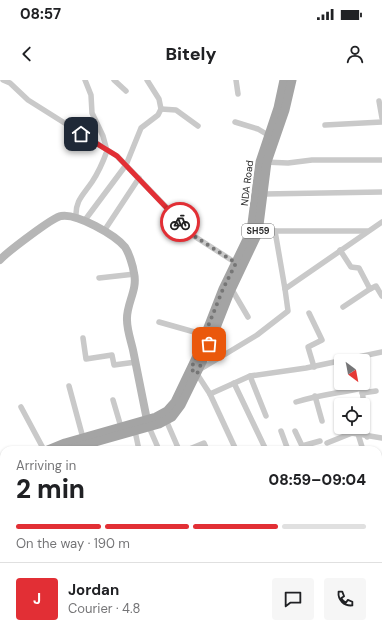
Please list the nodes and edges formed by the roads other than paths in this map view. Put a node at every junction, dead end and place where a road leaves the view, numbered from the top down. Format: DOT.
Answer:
graph roads {
  1 [pos="3,80"];
  2 [pos="85,80"];
  3 [pos="114,80"];
  4 [pos="147,80"];
  5 [pos="236,80"];
  6 [pos="284,80"];
  7 [pos="292,80"];
  8 [pos="126,91"];
  9 [pos="238,94"];
  10 [pos="379,101"];
  11 [pos="162,109"];
  12 [pos="382,118"];
  13 [pos="235,122"];
  14 [pos="382,122"];
  15 [pos="325,125"];
  16 [pos="198,126"];
  17 [pos="268,135"];
  18 [pos="107,152"];
  19 [pos="382,160"];
  20 [pos="264,162"];
  21 [pos="126,165"];
  22 [pos="139,178"];
  23 [pos="382,192"];
  24 [pos="264,194"];
  25 [pos="76,218"];
  26 [pos="85,220"];
  27 [pos="382,222"];
  28 [pos="104,231"];
  29 [pos="255,231"];
  30 [pos="367,231"];
  31 [pos="275,232"];
  32 [pos="340,250"];
  33 [pos="0,260"];
  34 [pos="236,263"];
  35 [pos="135,274"];
  36 [pos="99,278"];
  37 [pos="232,288"];
  38 [pos="285,289"];
  39 [pos="370,289"];
  40 [pos="382,296"];
  41 [pos="344,307"];
  42 [pos="309,313"];
  43 [pos="248,317"];
  44 [pos="159,322"];
  45 [pos="205,335"];
  46 [pos="83,338"];
  47 [pos="382,352"];
  48 [pos="370,355"];
  49 [pos="136,362"];
  50 [pos="334,363"];
  51 [pos="314,367"];
  52 [pos="195,371"];
  53 [pos="250,376"];
  54 [pos="234,383"];
  55 [pos="69,386"];
  56 [pos="352,390"];
  57 [pos="368,390"];
  58 [pos="376,392"];
  59 [pos="210,394"];
  60 [pos="315,396"];
  61 [pos="114,400"];
  62 [pos="296,402"];
  63 [pos="20,408"];
  64 [pos="266,416"];
  65 [pos="166,420"];
  66 [pos="322,421"];
  67 [pos="148,423"];
  68 [pos="121,427"];
  69 [pos="135,431"];
  70 [pos="295,431"];
  71 [pos="281,432"];
  72 [pos="350,434"];
  73 [pos="358,434"];
  74 [pos="367,434"];
  75 [pos="367,437"];
  76 [pos="83,438"];
  77 [pos="382,438"];
  78 [pos="320,441"];
  79 [pos="327,443"];
  80 [pos="42,446"];
  81 [pos="60,446"];
  82 [pos="81,446"];
  83 [pos="138,446"];
  84 [pos="157,446"];
  85 [pos="177,446"];
  86 [pos="197,446"];
  87 [pos="205,446"];
  88 [pos="234,446"];
  89 [pos="264,446"];
  90 [pos="286,446"];
  91 [pos="302,446"];
  92 [pos="308,446"];
  93 [pos="362,446"];
  1 -- 18 [label="street"];
  2 -- 18 [label="street"];
  3 -- 8 [label="street"];
  4 -- 11 [label="street"];
  5 -- 9 [label="street"];
  6 -- 17 [label="main road, NDA Road / SH59"];
  7 -- 20 [label="main road, NDA Road / SH59"];
  10 -- 12 [label="street"];
  11 -- 16 [label="street"];
  11 -- 21 [label="street"];
  13 -- 17 [label="street"];
  14 -- 15 [label="street"];
  17 -- 20 [label="main road, NDA Road / SH59"];
  18 -- 21 [label="street"];
  18 -- 25 [label="street"];
  19 -- 20 [label="street"];
  20 -- 24 [label="main road, NDA Road / SH59"];
  20 -- 29 [label="main road, NDA Road / SH59"];
  21 -- 22 [label="street"];
  21 -- 26 [label="street"];
  22 -- 28 [label="street"];
  22 -- 34 [label="street"];
  23 -- 24 [label="street"];
  24 -- 29 [label="main road, NDA Road / SH59"];
  25 -- 26 [label="street"];
  25 -- 33 [label="street"];
  26 -- 28 [label="street"];
  27 -- 30 [label="street"];
  28 -- 35 [label="street"];
  29 -- 31 [label="street"];
  29 -- 34 [label="main road, NDA Road / SH59"];
  29 -- 37 [label="main road, NDA Road / SH59"];
  30 -- 31 [label="street"];
  30 -- 32 [label="street"];
  31 -- 38 [label="street"];
  32 -- 38 [label="street"];
  32 -- 39 [label="street"];
  34 -- 45 [label="main road, NDA Road / SH59"];
  35 -- 36 [label="street"];
  35 -- 49 [label="street"];
  37 -- 43 [label="street"];
  37 -- 52 [label="main road, NDA Road / SH59"];
  38 -- 52 [label="street"];
  39 -- 40 [label="street"];
  39 -- 41 [label="street"];
  42 -- 51 [label="street"];
  44 -- 45 [label="street"];
  45 -- 52 [label="main road, NDA Road / SH59"];
  46 -- 49 [label="street"];
  47 -- 48 [label="street"];
  49 -- 67 [label="street"];
  50 -- 51 [label="street"];
  51 -- 53 [label="street"];
  52 -- 59 [label="street"];
  52 -- 65 [label="main road, NDA Road / SH59"];
  52 -- 67 [label="main road, NDA Road / SH59"];
  53 -- 54 [label="street"];
  53 -- 64 [label="street"];
  54 -- 59 [label="street"];
  54 -- 89 [label="street"];
  55 -- 76 [label="street"];
  56 -- 60 [label="street"];
  57 -- 58 [label="street"];
  59 -- 88 [label="street"];
  60 -- 62 [label="street"];
  60 -- 66 [label="street"];
  61 -- 68 [label="street"];
  63 -- 80 [label="street"];
  65 -- 67 [label="main road, NDA Road / SH59"];
  65 -- 85 [label="street"];
  67 -- 68 [label="main road, NDA Road / SH59"];
  67 -- 69 [label="main road, SH59"];
  67 -- 84 [label="street"];
  68 -- 76 [label="main road, NDA Road / SH59"];
  69 -- 82 [label="main road, SH59"];
  69 -- 83 [label="street"];
  70 -- 91 [label="street"];
  71 -- 90 [label="street"];
  72 -- 79 [label="street"];
  73 -- 75 [label="street"];
  73 -- 93 [label="street"];
  74 -- 75 [label="street"];
  75 -- 77 [label="street"];
  76 -- 81 [label="main road, NDA Road / SH59"];
  78 -- 92 [label="street"];
  86 -- 87 [label="street"];
}
